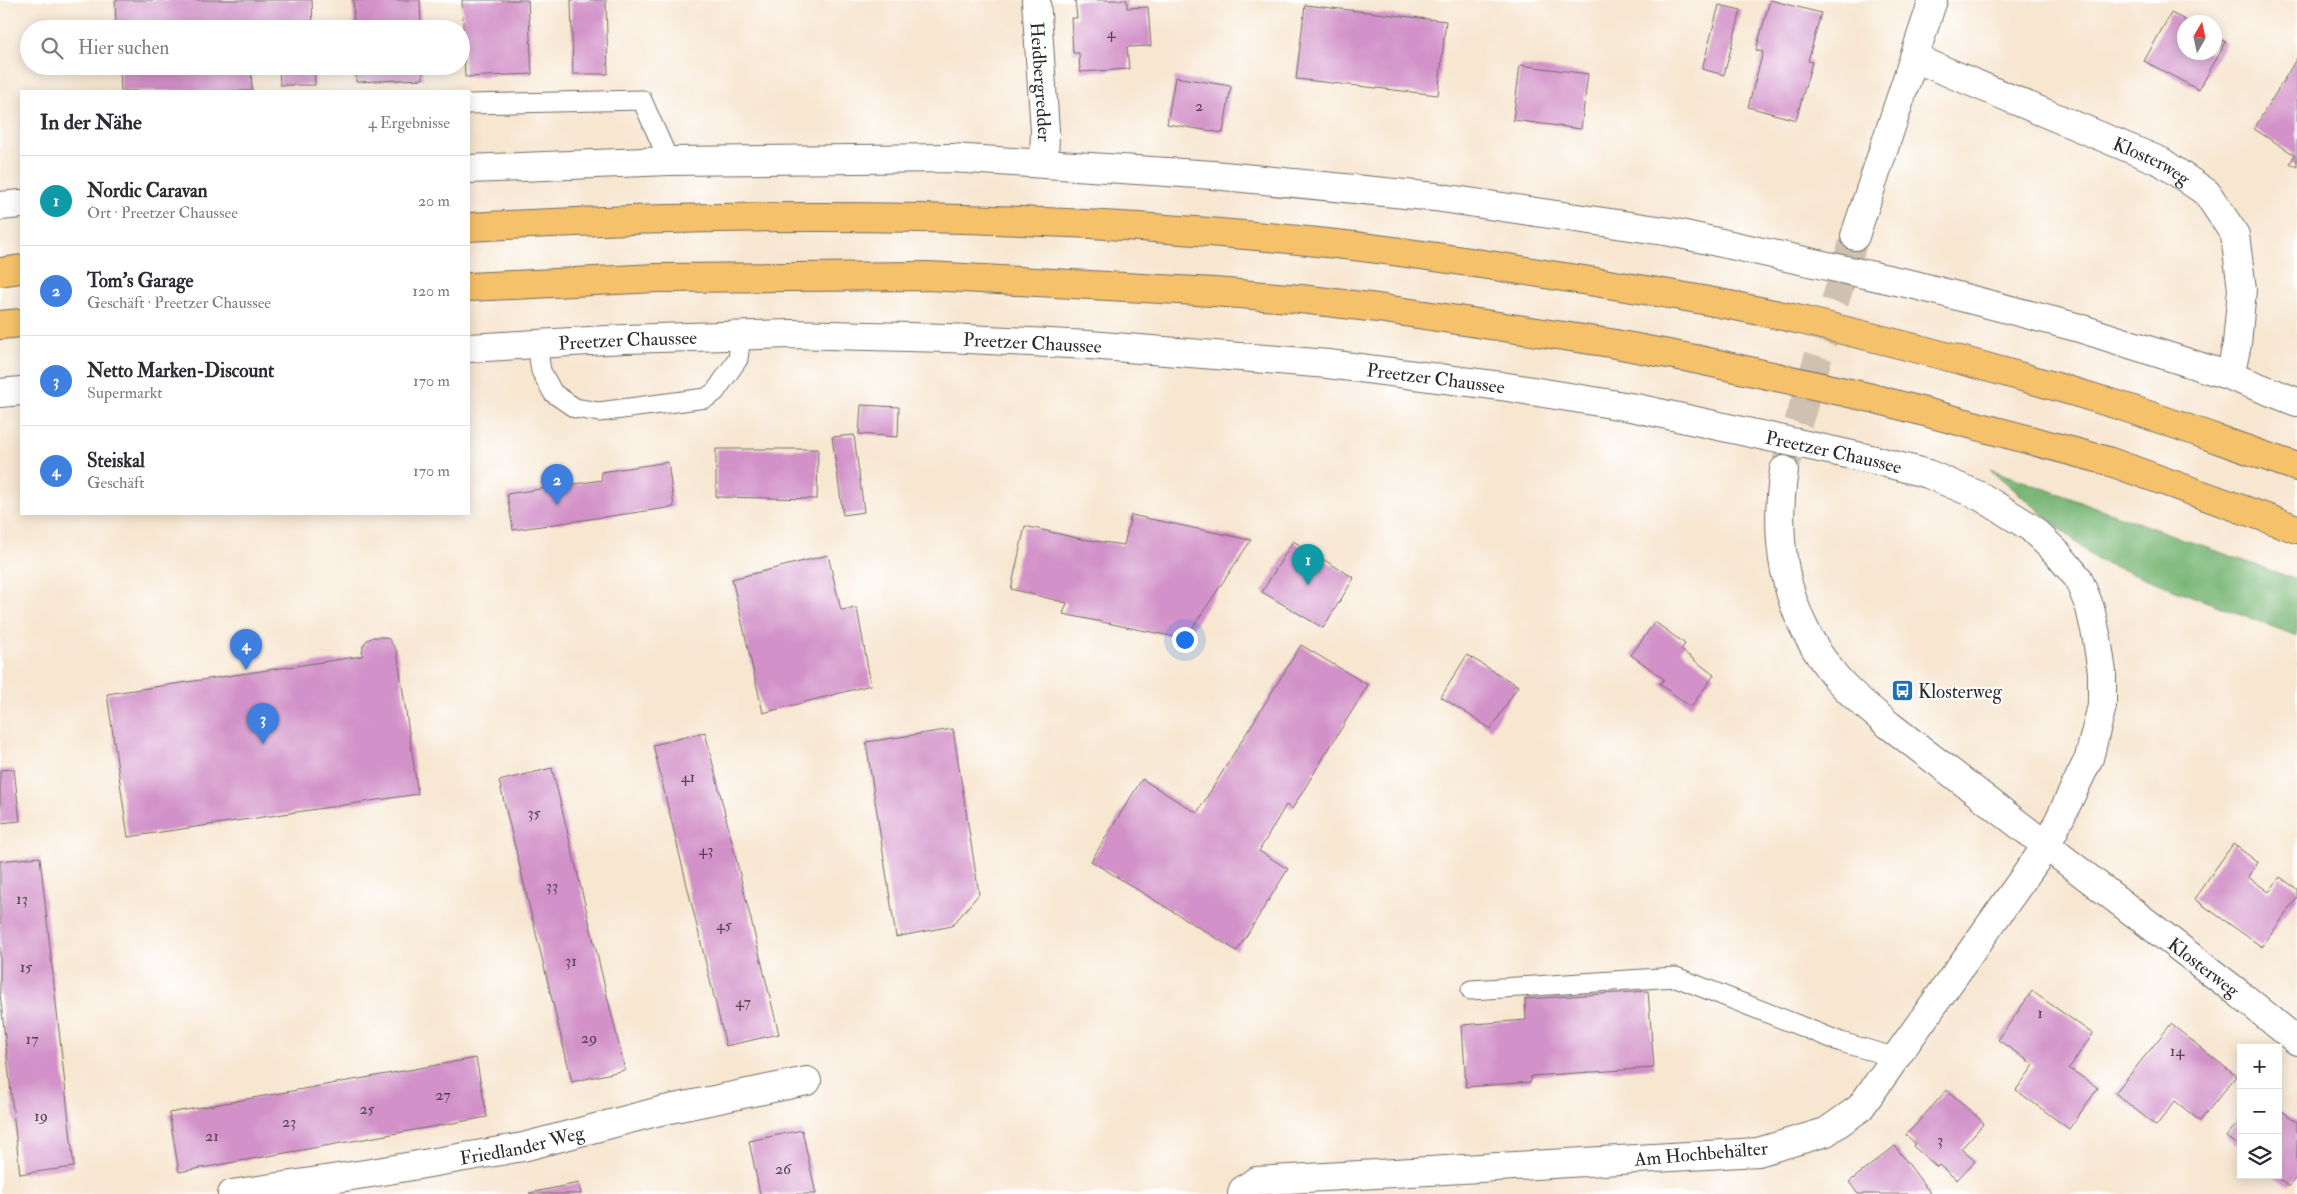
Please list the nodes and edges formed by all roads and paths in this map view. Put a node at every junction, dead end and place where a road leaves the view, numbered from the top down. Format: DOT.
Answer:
graph roads {
  1 [pos="1036,0"];
  2 [pos="1934,0"];
  3 [pos="1914,58"];
  4 [pos="470,104"];
  5 [pos="669,161"];
  6 [pos="1044,164"];
  7 [pos="470,169"];
  8 [pos="20,204"];
  9 [pos="0,206"];
  10 [pos="470,227"];
  11 [pos="1855,236"];
  12 [pos="20,269"];
  13 [pos="0,272"];
  14 [pos="470,287"];
  15 [pos="20,323"];
  16 [pos="0,325"];
  17 [pos="741,335"];
  18 [pos="536,344"];
  19 [pos="470,348"];
  20 [pos="2230,376"];
  21 [pos="20,391"];
  22 [pos="0,393"];
  23 [pos="2297,402"];
  24 [pos="2297,468"];
  25 [pos="1784,470"];
  26 [pos="2297,529"];
  27 [pos="2047,845"];
  28 [pos="1471,990"];
  29 [pos="2297,1041"];
  30 [pos="1897,1058"];
  31 [pos="806,1081"];
  32 [pos="1243,1192"];
  33 [pos="232,1194"];
  1 -- 6 [label="street, Heidbergredder"];
  2 -- 3 [label="street"];
  3 -- 11 [label="street"];
  3 -- 20 [label="street, Klosterweg"];
  4 -- 5 [label="lane"];
  5 -- 6 [label="street"];
  5 -- 7 [label="street"];
  6 -- 20 [label="street"];
  8 -- 9 [label="street"];
  10 -- 24 [label="highway"];
  12 -- 13 [label="highway"];
  14 -- 26 [label="highway"];
  15 -- 16 [label="highway"];
  17 -- 18 [label="street, Preetzer Chaussee"];
  17 -- 18 [label="lane"];
  17 -- 27 [label="street, Preetzer Chaussee"];
  18 -- 19 [label="street, Preetzer Chaussee"];
  20 -- 23 [label="street"];
  21 -- 22 [label="street"];
  25 -- 27 [label="street, Klosterweg"];
  27 -- 29 [label="street, Klosterweg"];
  27 -- 30 [label="street, Am Hochbehälter"];
  28 -- 30 [label="lane"];
  30 -- 32 [label="street, Am Hochbehälter"];
  31 -- 33 [label="street, Friedlander Weg"];
}
